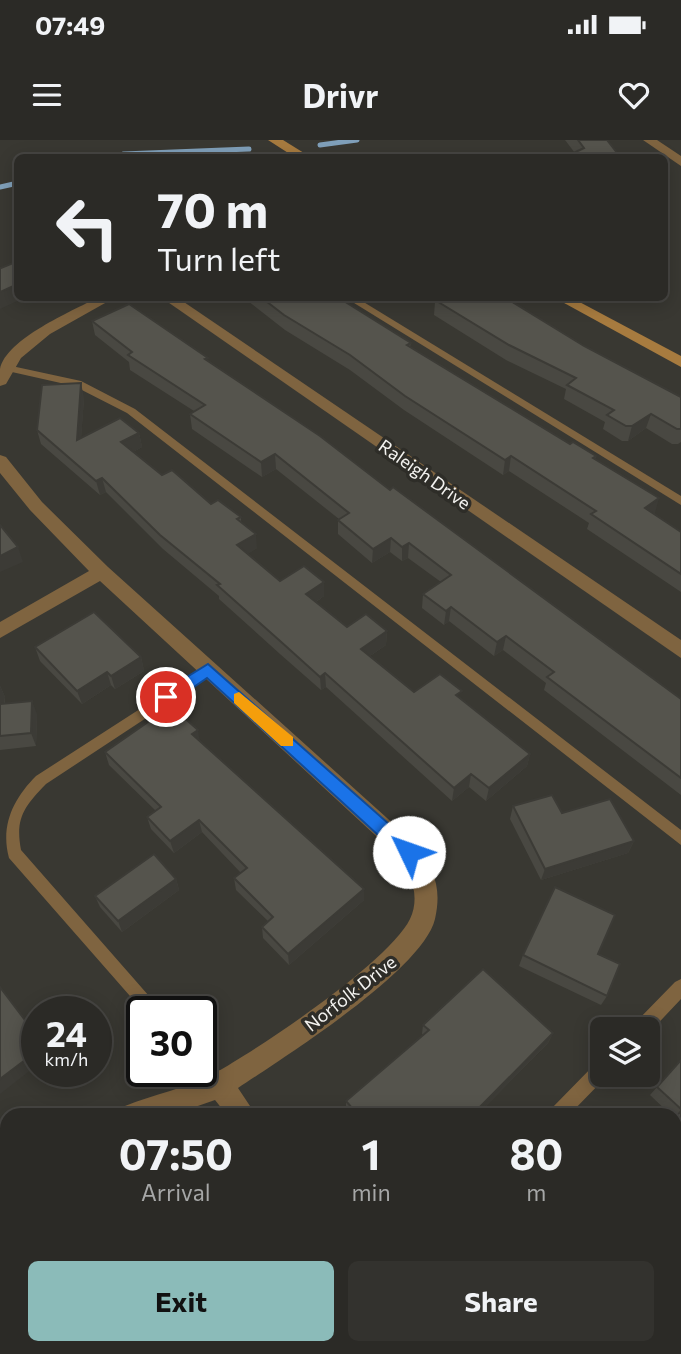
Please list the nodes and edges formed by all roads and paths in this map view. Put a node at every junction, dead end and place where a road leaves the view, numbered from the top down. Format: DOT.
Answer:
graph roads {
  1 [pos="274,140"];
  2 [pos="649,140"];
  3 [pos="299,154"];
  4 [pos="681,162"];
  5 [pos="101,301"];
  6 [pos="173,301"];
  7 [pos="356,301"];
  8 [pos="568,301"];
  9 [pos="681,362"];
  10 [pos="4,375"];
  11 [pos="0,461"];
  12 [pos="681,500"];
  13 [pos="101,572"];
  14 [pos="0,631"];
  15 [pos="681,650"];
  16 [pos="208,670"];
  17 [pos="681,839"];
  18 [pos="681,987"];
  19 [pos="141,996"];
  20 [pos="652,1017"];
  21 [pos="590,1081"];
  22 [pos="217,1082"];
  23 [pos="220,1085"];
  24 [pos="154,1108"];
  25 [pos="238,1108"];
  26 [pos="564,1108"];
  1 -- 3 [label="main road"];
  2 -- 4 [label="street"];
  5 -- 10 [label="street"];
  6 -- 15 [label="street, Raleigh Drive"];
  7 -- 12 [label="lane"];
  8 -- 9 [label="main road"];
  10 -- 17 [label="lane"];
  11 -- 13 [label="street, Norfolk Drive"];
  13 -- 14 [label="street"];
  13 -- 16 [label="street, Norfolk Drive"];
  16 -- 19 [label="lane"];
  16 -- 23 [label="street, Norfolk Drive"];
  18 -- 20 [label="lane"];
  21 -- 26 [label="lane"];
  22 -- 23 [label="lane"];
  23 -- 24 [label="street, Norfolk Drive"];
  23 -- 25 [label="street"];
}
